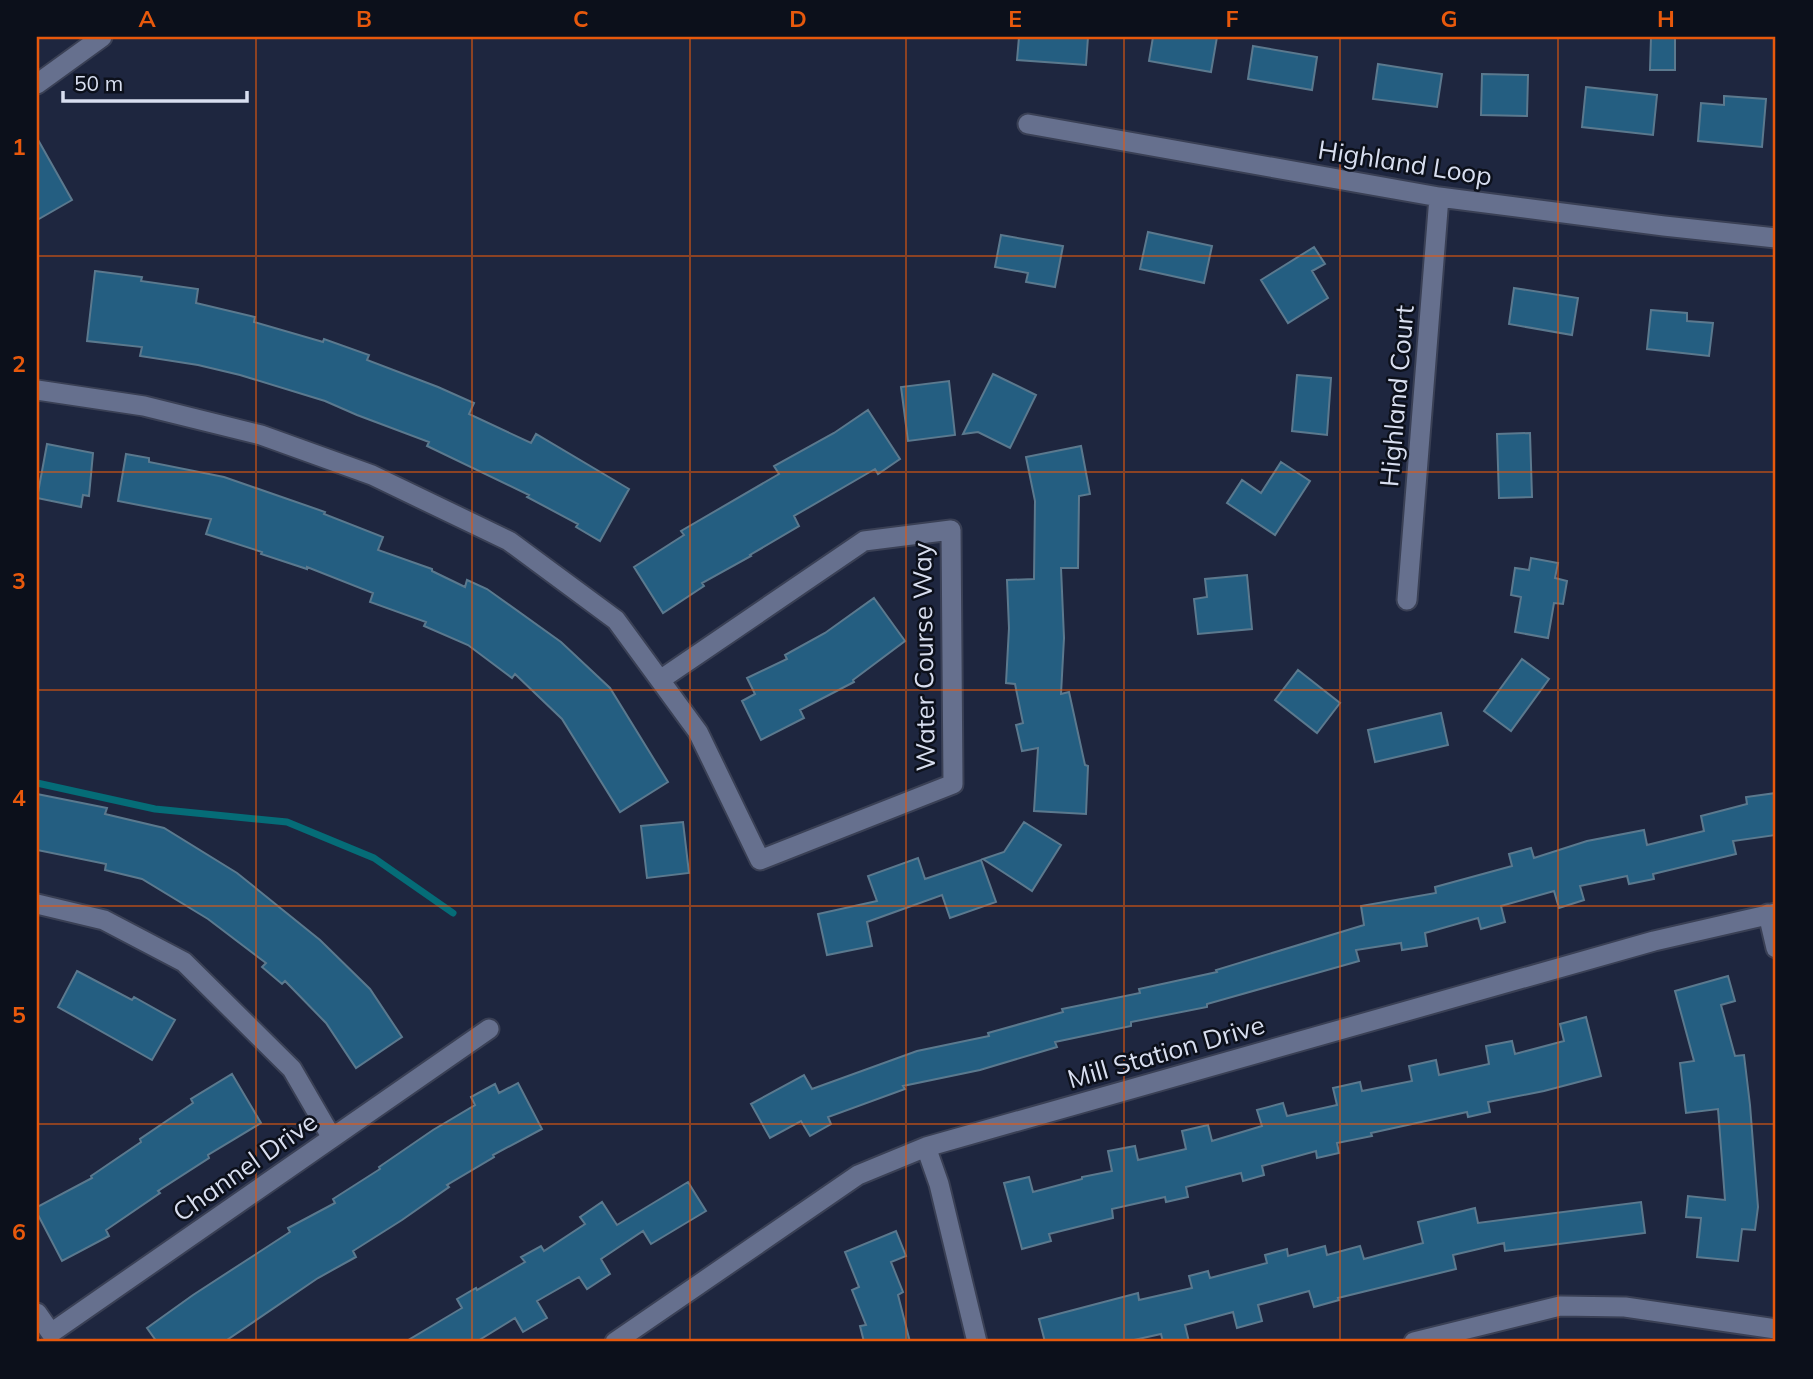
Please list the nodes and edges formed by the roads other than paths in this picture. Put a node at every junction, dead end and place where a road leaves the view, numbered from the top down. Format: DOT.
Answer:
graph roads {
  1 [pos="102,37"];
  2 [pos="37,84"];
  3 [pos="1028,124"];
  4 [pos="1439,197"];
  5 [pos="1776,238"];
  6 [pos="37,390"];
  7 [pos="1407,600"];
  8 [pos="660,680"];
  9 [pos="37,904"];
  10 [pos="1772,913"];
  11 [pos="1776,948"];
  12 [pos="489,1029"];
  13 [pos="332,1138"];
  14 [pos="926,1147"];
  15 [pos="37,1312"];
  16 [pos="1776,1329"];
  17 [pos="615,1342"];
  18 [pos="977,1342"];
  19 [pos="1414,1342"];
  1 -- 2 [label="street"];
  3 -- 4 [label="street, Highland Loop"];
  4 -- 5 [label="street, Highland Loop"];
  4 -- 7 [label="street, Highland Court"];
  6 -- 8 [label="street, Water Course Way"];
  8 -- 8 [label="street, Water Course Way"];
  9 -- 13 [label="street"];
  10 -- 11 [label="street"];
  10 -- 14 [label="street, Mill Station Drive"];
  12 -- 13 [label="street, Channel Drive"];
  13 -- 15 [label="street, Channel Drive"];
  14 -- 17 [label="street, Mill Station Drive"];
  14 -- 18 [label="street"];
  16 -- 19 [label="street"];
}
